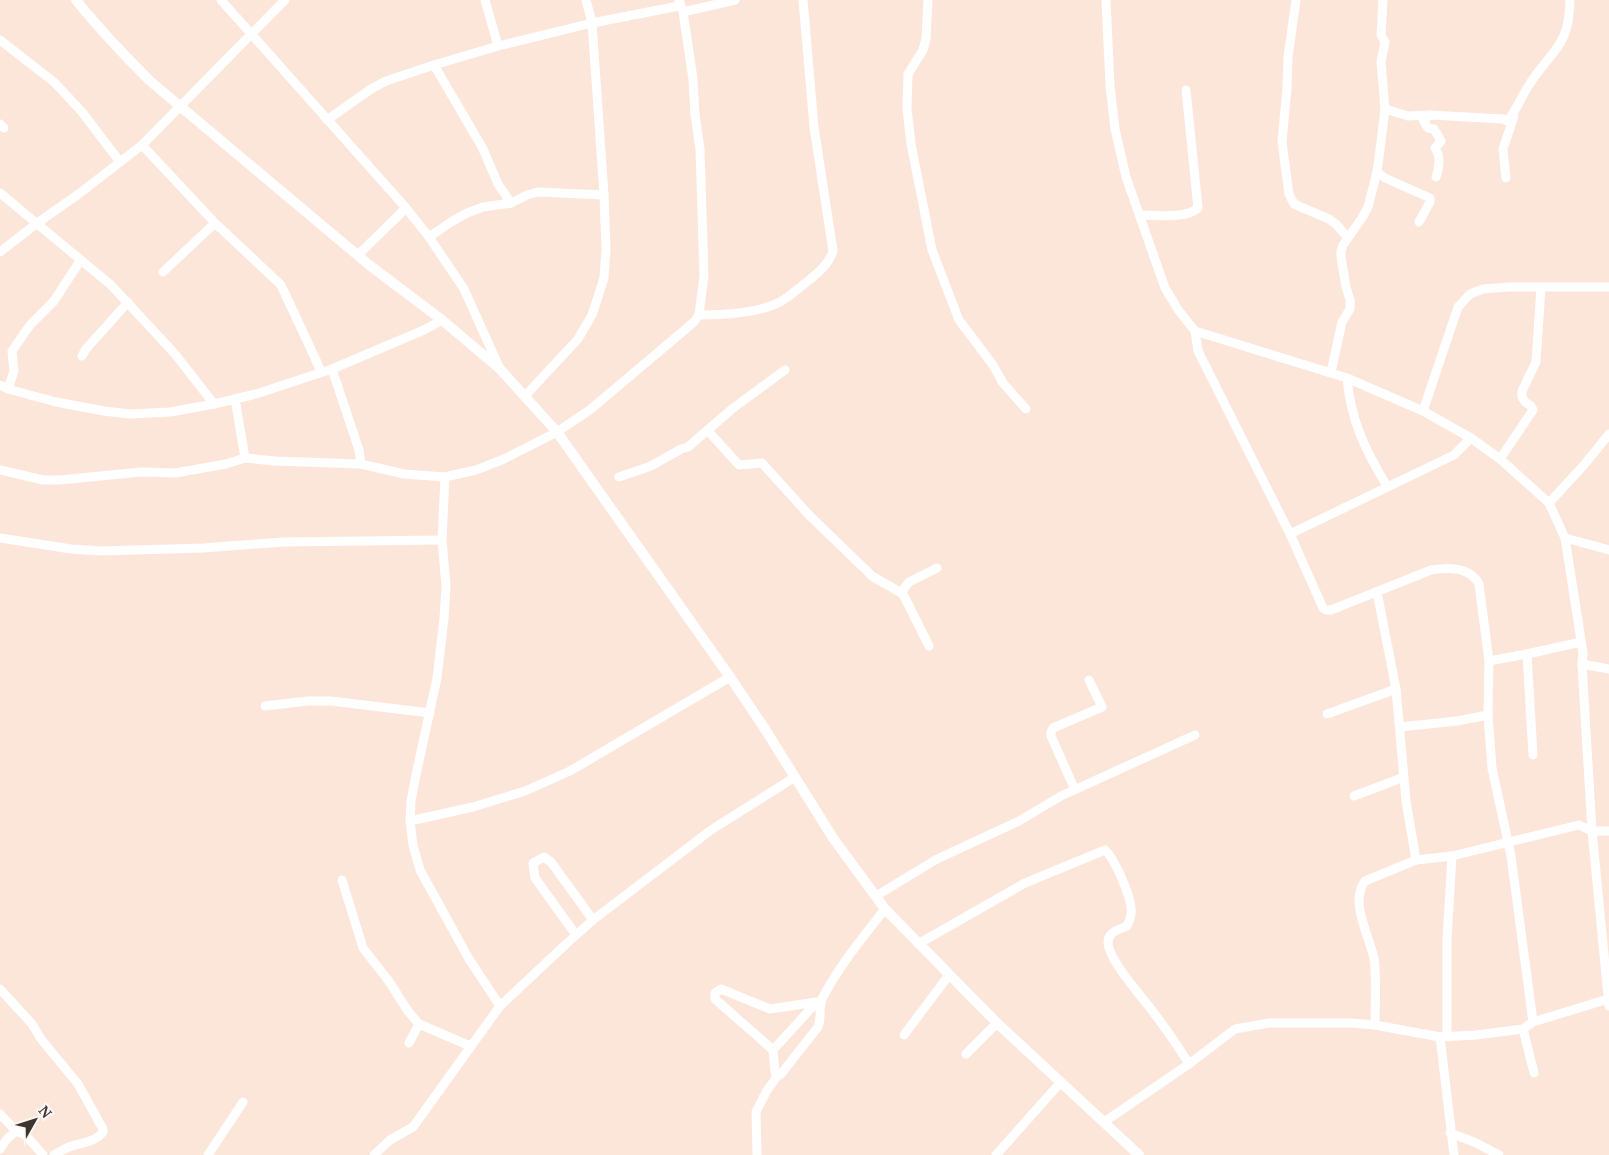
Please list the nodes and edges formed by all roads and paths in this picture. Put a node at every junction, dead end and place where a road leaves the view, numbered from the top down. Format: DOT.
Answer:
graph roads {
  1 [pos="76,0"];
  2 [pos="221,0"];
  3 [pos="285,0"];
  4 [pos="485,0"];
  5 [pos="586,0"];
  6 [pos="735,0"];
  7 [pos="803,0"];
  8 [pos="928,0"];
  9 [pos="1106,0"];
  10 [pos="1296,0"];
  11 [pos="1383,0"];
  12 [pos="1570,0"];
  13 [pos="680,6"];
  14 [pos="592,23"];
  15 [pos="250,34"];
  16 [pos="0,40"];
  17 [pos="498,46"];
  18 [pos="434,65"];
  19 [pos="1186,90"];
  20 [pos="181,107"];
  21 [pos="1385,109"];
  22 [pos="1516,112"];
  23 [pos="1430,115"];
  24 [pos="327,120"];
  25 [pos="142,145"];
  26 [pos="120,162"];
  27 [pos="1377,172"];
  28 [pos="1436,177"];
  29 [pos="1506,178"];
  30 [pos="0,193"];
  31 [pos="604,195"];
  32 [pos="511,202"];
  33 [pos="406,208"];
  34 [pos="1140,215"];
  35 [pos="1419,222"];
  36 [pos="215,223"];
  37 [pos="36,224"];
  38 [pos="429,237"];
  39 [pos="1348,238"];
  40 [pos="0,252"];
  41 [pos="358,255"];
  42 [pos="80,261"];
  43 [pos="163,272"];
  44 [pos="1609,287"];
  45 [pos="1541,288"];
  46 [pos="128,302"];
  47 [pos="699,315"];
  48 [pos="442,320"];
  49 [pos="1195,331"];
  50 [pos="82,356"];
  51 [pos="332,369"];
  52 [pos="500,369"];
  53 [pos="785,370"];
  54 [pos="321,372"];
  55 [pos="1331,372"];
  56 [pos="1347,378"];
  57 [pos="4,387"];
  58 [pos="524,396"];
  59 [pos="235,399"];
  60 [pos="214,404"];
  61 [pos="1026,408"];
  62 [pos="1423,411"];
  63 [pos="708,431"];
  64 [pos="556,432"];
  65 [pos="1609,434"];
  66 [pos="1471,438"];
  67 [pos="245,458"];
  68 [pos="1500,459"];
  69 [pos="361,464"];
  70 [pos="0,470"];
  71 [pos="445,477"];
  72 [pos="619,477"];
  73 [pos="1388,486"];
  74 [pos="1549,503"];
  75 [pos="1290,534"];
  76 [pos="0,538"];
  77 [pos="1565,538"];
  78 [pos="442,540"];
  79 [pos="1609,550"];
  80 [pos="937,568"];
  81 [pos="1377,592"];
  82 [pos="901,593"];
  83 [pos="1581,642"];
  84 [pos="929,646"];
  85 [pos="1527,654"];
  86 [pos="1489,661"];
  87 [pos="1582,664"];
  88 [pos="1609,669"];
  89 [pos="730,677"];
  90 [pos="1089,680"];
  91 [pos="1396,689"];
  92 [pos="265,706"];
  93 [pos="430,713"];
  94 [pos="1328,714"];
  95 [pos="1488,715"];
  96 [pos="1400,728"];
  97 [pos="1195,735"];
  98 [pos="1533,755"];
  99 [pos="795,777"];
  100 [pos="1404,777"];
  101 [pos="1075,790"];
  102 [pos="1354,796"];
  103 [pos="410,821"];
  104 [pos="1592,831"];
  105 [pos="1609,831"];
  106 [pos="1508,842"];
  107 [pos="1452,856"];
  108 [pos="1416,860"];
  109 [pos="342,880"];
  110 [pos="876,896"];
  111 [pos="885,909"];
  112 [pos="593,920"];
  113 [pos="576,935"];
  114 [pos="918,944"];
  115 [pos="949,975"];
  116 [pos="0,990"];
  117 [pos="4,1001"];
  118 [pos="819,1001"];
  119 [pos="1608,1002"];
  120 [pos="500,1006"];
  121 [pos="1533,1022"];
  122 [pos="997,1023"];
  123 [pos="419,1024"];
  124 [pos="1375,1025"];
  125 [pos="1523,1029"];
  126 [pos="904,1035"];
  127 [pos="1443,1036"];
  128 [pos="409,1043"];
  129 [pos="470,1046"];
  130 [pos="773,1050"];
  131 [pos="966,1054"];
  132 [pos="1189,1064"];
  133 [pos="1534,1073"];
  134 [pos="778,1075"];
  135 [pos="1060,1083"];
  136 [pos="244,1102"];
  137 [pos="0,1114"];
  138 [pos="1104,1122"];
  139 [pos="16,1131"];
  140 [pos="1450,1133"];
  141 [pos="0,1149"];
  142 [pos="43,1155"];
  143 [pos="54,1155"];
  144 [pos="208,1155"];
  145 [pos="374,1155"];
  146 [pos="757,1155"];
  147 [pos="996,1155"];
  148 [pos="1139,1155"];
  149 [pos="1454,1155"];
  150 [pos="1499,1155"];
  1 -- 20 [label="main road"];
  2 -- 15 [label="street"];
  3 -- 15 [label="street"];
  4 -- 17 [label="street"];
  5 -- 14 [label="street"];
  6 -- 13 [label="street"];
  7 -- 47 [label="street"];
  8 -- 61 [label="street"];
  9 -- 34 [label="street"];
  10 -- 39 [label="street"];
  11 -- 21 [label="street"];
  12 -- 22 [label="street"];
  13 -- 14 [label="street"];
  13 -- 47 [label="street"];
  14 -- 17 [label="street"];
  14 -- 31 [label="street"];
  15 -- 20 [label="street"];
  15 -- 24 [label="street"];
  16 -- 26 [label="street"];
  17 -- 18 [label="street"];
  18 -- 24 [label="street"];
  18 -- 32 [label="street"];
  19 -- 34 [label="street"];
  20 -- 25 [label="street"];
  20 -- 41 [label="main road"];
  21 -- 23 [label="street"];
  21 -- 27 [label="street"];
  22 -- 23 [label="street"];
  22 -- 29 [label="street"];
  23 -- 28 [label="street"];
  24 -- 33 [label="street"];
  25 -- 26 [label="street"];
  25 -- 36 [label="street"];
  26 -- 37 [label="street"];
  27 -- 35 [label="street"];
  27 -- 39 [label="street"];
  30 -- 37 [label="street"];
  31 -- 32 [label="street"];
  31 -- 58 [label="street"];
  32 -- 38 [label="street"];
  33 -- 38 [label="street"];
  33 -- 41 [label="street"];
  34 -- 49 [label="street"];
  36 -- 43 [label="street"];
  36 -- 54 [label="street"];
  37 -- 40 [label="street"];
  37 -- 42 [label="street"];
  38 -- 52 [label="street"];
  39 -- 55 [label="street"];
  41 -- 48 [label="main road"];
  42 -- 46 [label="street"];
  42 -- 57 [label="street"];
  44 -- 45 [label="street"];
  45 -- 62 [label="street"];
  45 -- 68 [label="street"];
  46 -- 50 [label="street"];
  46 -- 60 [label="street"];
  47 -- 64 [label="street"];
  48 -- 51 [label="street"];
  48 -- 52 [label="main road"];
  49 -- 55 [label="street"];
  49 -- 75 [label="street"];
  51 -- 54 [label="street"];
  51 -- 69 [label="street"];
  52 -- 58 [label="main road"];
  53 -- 63 [label="street"];
  54 -- 59 [label="street"];
  55 -- 56 [label="street"];
  56 -- 62 [label="street"];
  56 -- 73 [label="street"];
  57 -- 60 [label="street"];
  58 -- 64 [label="main road"];
  59 -- 60 [label="street"];
  59 -- 67 [label="street"];
  62 -- 66 [label="street"];
  63 -- 72 [label="street"];
  63 -- 82 [label="street"];
  64 -- 71 [label="street"];
  64 -- 89 [label="main road"];
  65 -- 74 [label="street"];
  66 -- 68 [label="street"];
  66 -- 73 [label="street"];
  67 -- 69 [label="street"];
  67 -- 70 [label="street"];
  68 -- 74 [label="street"];
  69 -- 71 [label="street"];
  71 -- 78 [label="street"];
  73 -- 75 [label="street"];
  74 -- 77 [label="street"];
  75 -- 81 [label="street"];
  76 -- 78 [label="street"];
  77 -- 79 [label="street"];
  77 -- 83 [label="street"];
  78 -- 93 [label="street"];
  80 -- 82 [label="street"];
  81 -- 86 [label="street"];
  81 -- 91 [label="street"];
  82 -- 84 [label="street"];
  83 -- 85 [label="street"];
  83 -- 87 [label="street"];
  85 -- 86 [label="street"];
  85 -- 98 [label="street"];
  86 -- 95 [label="street"];
  87 -- 88 [label="street"];
  87 -- 104 [label="street"];
  89 -- 99 [label="main road"];
  89 -- 103 [label="street"];
  90 -- 101 [label="street"];
  91 -- 94 [label="street"];
  91 -- 96 [label="street"];
  92 -- 93 [label="street"];
  93 -- 103 [label="street"];
  95 -- 96 [label="street"];
  95 -- 106 [label="street"];
  96 -- 100 [label="street"];
  97 -- 101 [label="street"];
  99 -- 110 [label="main road"];
  99 -- 112 [label="street"];
  100 -- 102 [label="street"];
  100 -- 108 [label="street"];
  101 -- 110 [label="street"];
  103 -- 120 [label="street"];
  104 -- 105 [label="street"];
  104 -- 106 [label="street"];
  104 -- 119 [label="street"];
  106 -- 107 [label="street"];
  106 -- 121 [label="street"];
  107 -- 108 [label="street"];
  107 -- 127 [label="street"];
  108 -- 124 [label="street"];
  109 -- 123 [label="street"];
  110 -- 111 [label="main road"];
  111 -- 114 [label="main road"];
  111 -- 118 [label="street"];
  112 -- 113 [label="street"];
  112 -- 113 [label="street"];
  113 -- 120 [label="street"];
  114 -- 115 [label="main road"];
  114 -- 132 [label="street"];
  115 -- 122 [label="main road"];
  115 -- 126 [label="street"];
  116 -- 117 [label="street"];
  117 -- 143 [label="street"];
  118 -- 130 [label="street"];
  118 -- 130 [label="street"];
  118 -- 134 [label="street"];
  119 -- 121 [label="street"];
  120 -- 129 [label="street"];
  121 -- 125 [label="street"];
  122 -- 131 [label="street"];
  122 -- 135 [label="main road"];
  123 -- 128 [label="street"];
  123 -- 129 [label="street"];
  124 -- 127 [label="street"];
  124 -- 132 [label="street"];
  125 -- 127 [label="street"];
  125 -- 133 [label="street"];
  127 -- 140 [label="street"];
  129 -- 145 [label="street"];
  130 -- 134 [label="street"];
  132 -- 138 [label="street"];
  134 -- 146 [label="street"];
  135 -- 138 [label="main road"];
  135 -- 147 [label="street"];
  136 -- 144 [label="street"];
  137 -- 139 [label="street"];
  138 -- 148 [label="main road"];
  139 -- 141 [label="street"];
  139 -- 142 [label="street"];
  140 -- 149 [label="street"];
  140 -- 150 [label="street"];
}
